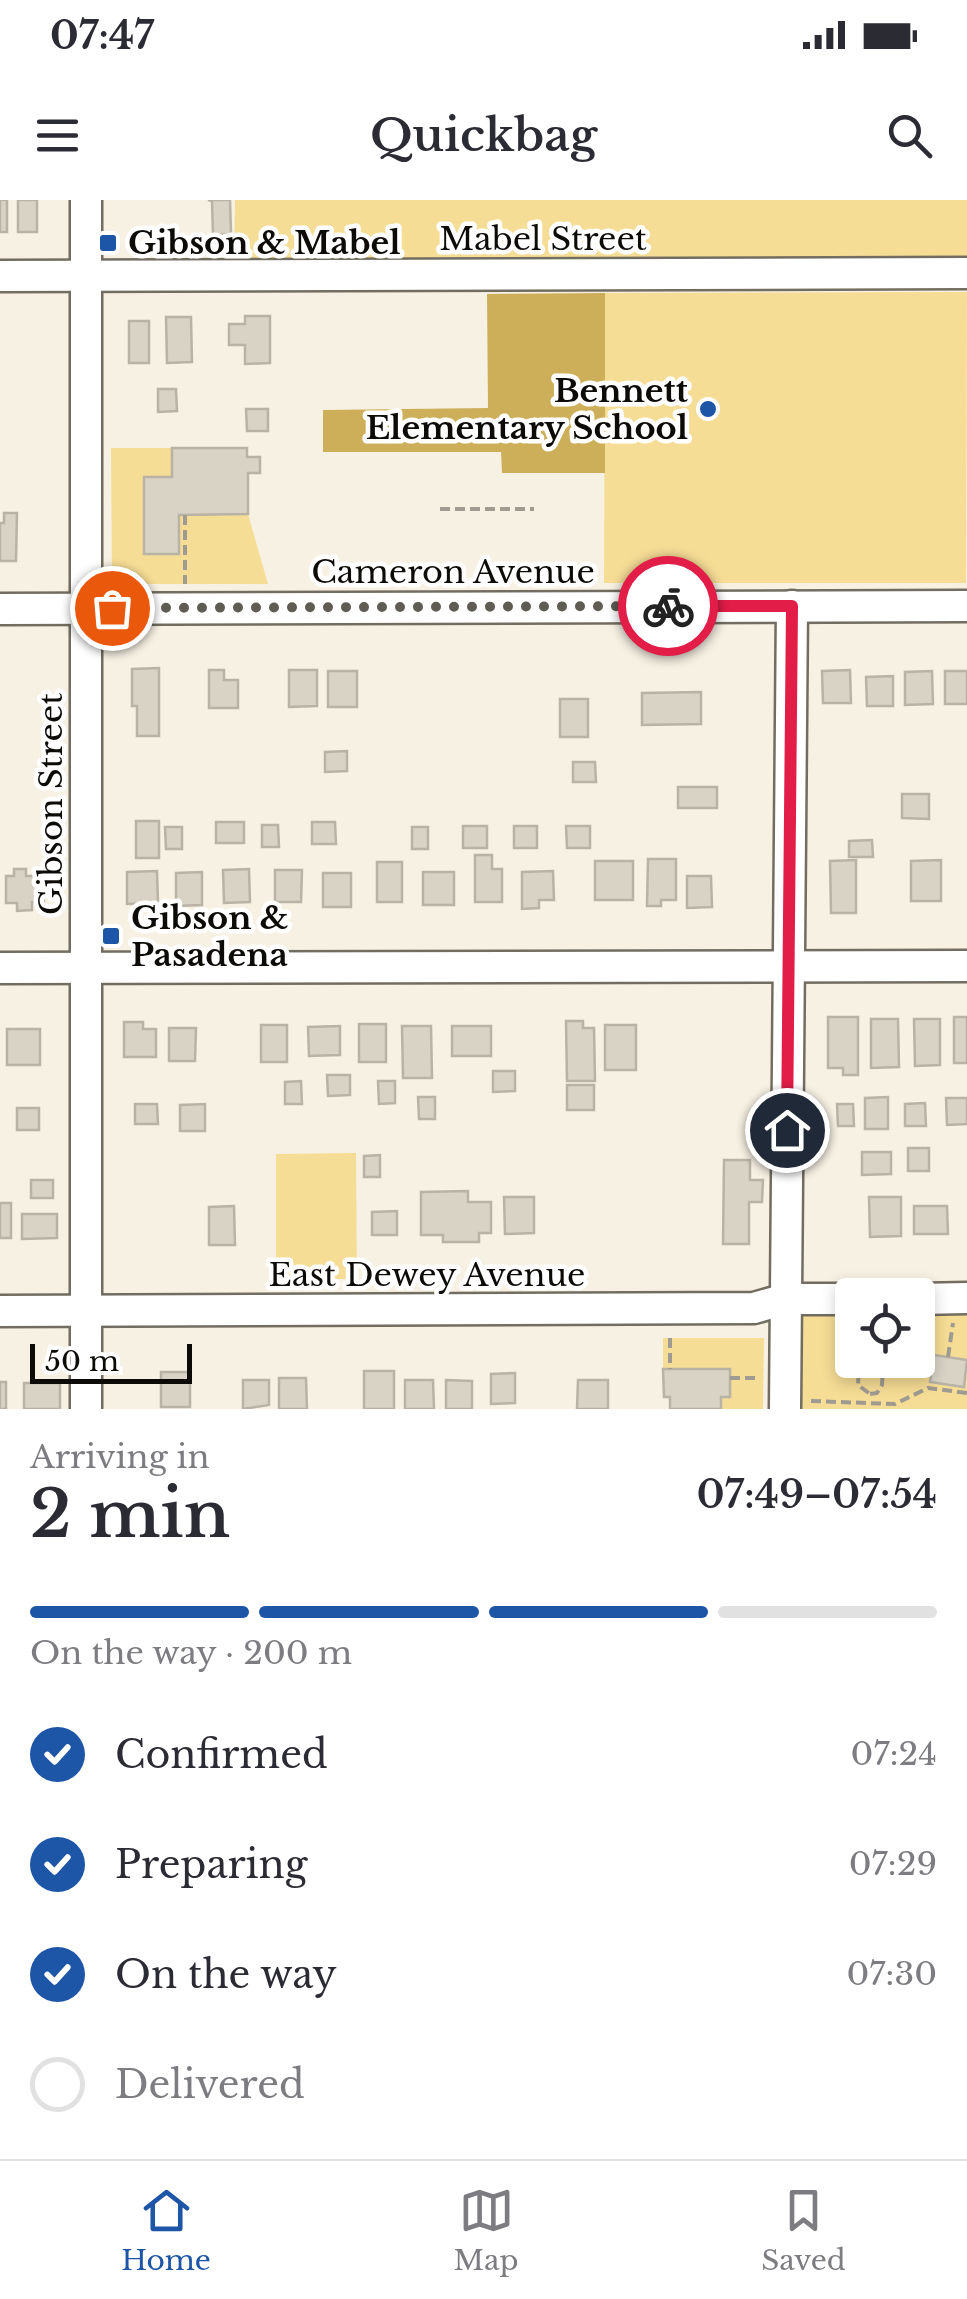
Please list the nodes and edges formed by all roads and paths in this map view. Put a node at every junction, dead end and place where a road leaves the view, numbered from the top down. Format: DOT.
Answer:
graph roads {
  1 [pos="86,200"];
  2 [pos="967,273"];
  3 [pos="0,276"];
  4 [pos="86,276"];
  5 [pos="440,509"];
  6 [pos="534,509"];
  7 [pos="185,515"];
  8 [pos="186,584"];
  9 [pos="792,606"];
  10 [pos="967,606"];
  11 [pos="0,608"];
  12 [pos="86,608"];
  13 [pos="789,966"];
  14 [pos="967,966"];
  15 [pos="0,968"];
  16 [pos="86,968"];
  17 [pos="835,1298"];
  18 [pos="786,1299"];
  19 [pos="935,1304"];
  20 [pos="0,1311"];
  21 [pos="86,1311"];
  22 [pos="960,1312"];
  23 [pos="967,1328"];
  24 [pos="670,1338"];
  25 [pos="950,1342"];
  26 [pos="948,1357"];
  27 [pos="670,1369"];
  28 [pos="730,1378"];
  29 [pos="763,1378"];
  30 [pos="858,1378"];
  31 [pos="882,1378"];
  32 [pos="967,1393"];
  33 [pos="870,1394"];
  34 [pos="870,1403"];
  35 [pos="795,1405"];
  36 [pos="899,1406"];
  37 [pos="86,1409"];
  1 -- 4 [label="street, Gibson Street"];
  2 -- 4 [label="street, Mabel Street"];
  3 -- 4 [label="street, Mabel Street"];
  4 -- 12 [label="street, Gibson Street"];
  5 -- 6 [label="path"];
  7 -- 8 [label="path"];
  9 -- 10 [label="street, Cameron Avenue"];
  9 -- 12 [label="street, Cameron Avenue"];
  9 -- 13 [label="street"];
  11 -- 12 [label="street, Cameron Avenue"];
  12 -- 16 [label="street, Gibson Street"];
  13 -- 14 [label="street"];
  13 -- 16 [label="street"];
  13 -- 18 [label="street"];
  15 -- 16 [label="street"];
  16 -- 21 [label="street, Gibson Street"];
  17 -- 18 [label="street, East Dewey Avenue"];
  18 -- 21 [label="street, East Dewey Avenue"];
  18 -- 35 [label="street"];
  19 -- 22 [label="street"];
  20 -- 21 [label="street, East Dewey Avenue"];
  21 -- 37 [label="street, Gibson Street"];
  22 -- 23 [label="path"];
  24 -- 27 [label="path"];
  25 -- 26 [label="path"];
  28 -- 29 [label="path"];
  30 -- 33 [label="path"];
  31 -- 33 [label="path"];
  32 -- 36 [label="path"];
  33 -- 34 [label="path"];
  34 -- 35 [label="path"];
  34 -- 36 [label="path"];
}
